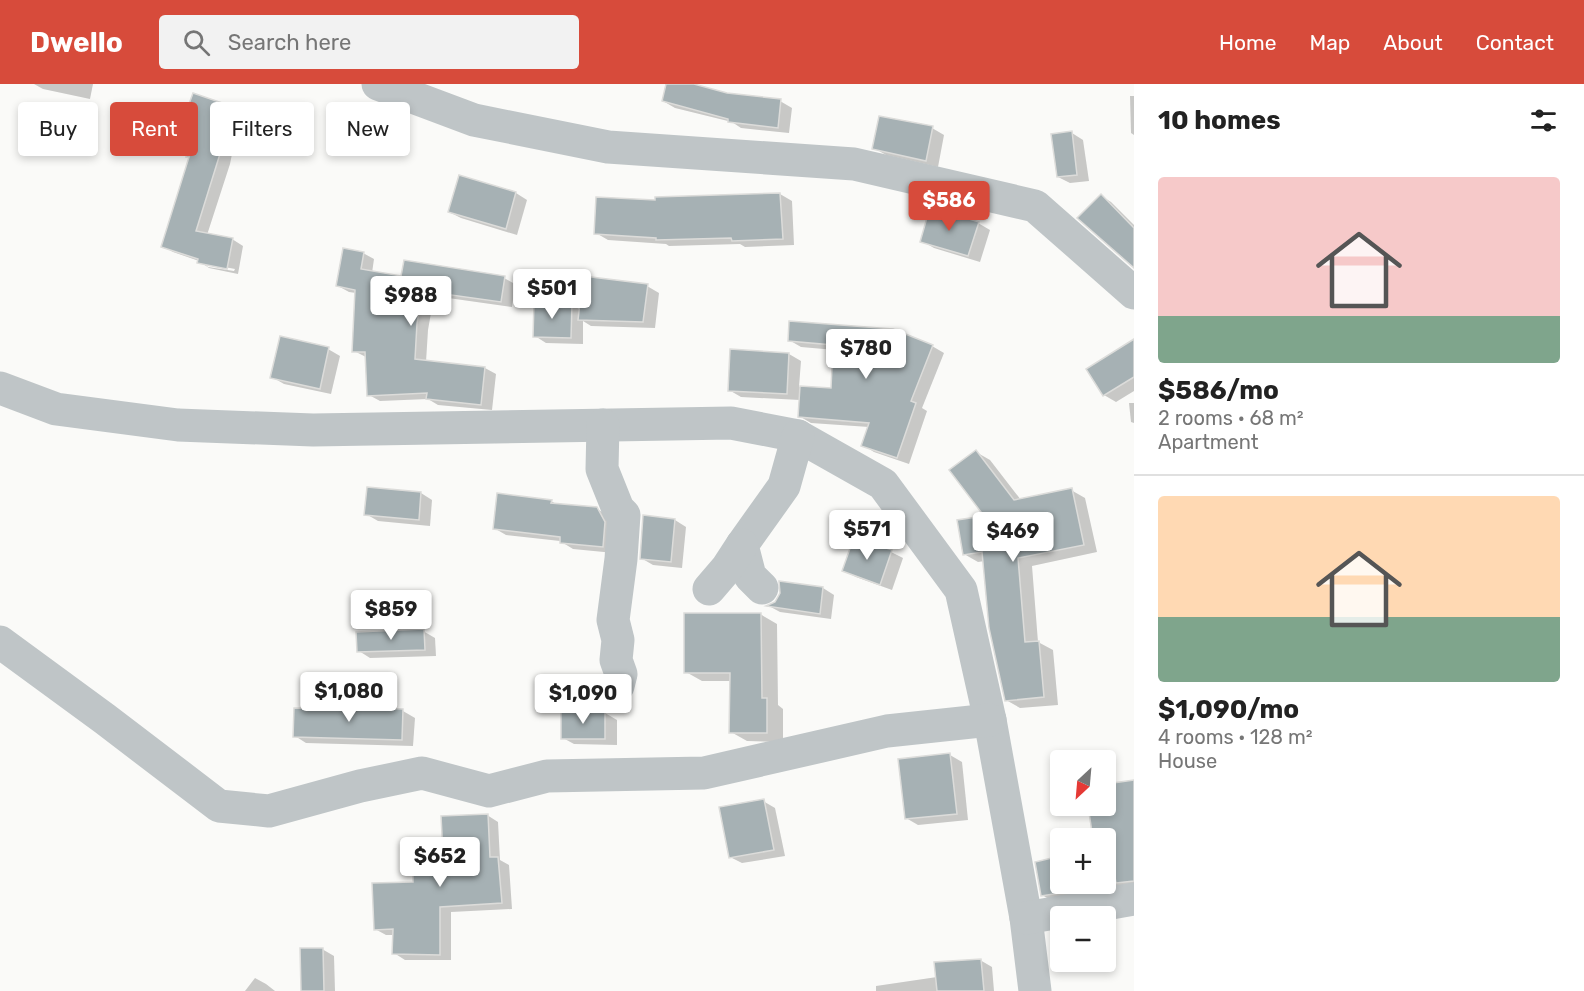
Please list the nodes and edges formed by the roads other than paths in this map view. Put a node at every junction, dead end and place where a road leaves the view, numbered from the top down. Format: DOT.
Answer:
graph roads {
  1 [pos="378,84"];
  2 [pos="1134,293"];
  3 [pos="0,388"];
  4 [pos="603,425"];
  5 [pos="798,436"];
  6 [pos="742,545"];
  7 [pos="762,588"];
  8 [pos="709,589"];
  9 [pos="0,642"];
  10 [pos="618,686"];
  11 [pos="990,720"];
  12 [pos="1134,898"];
  13 [pos="1026,918"];
  14 [pos="1035,991"];
  1 -- 2 [label="street"];
  3 -- 4 [label="street"];
  4 -- 5 [label="street"];
  4 -- 10 [label="street"];
  5 -- 6 [label="street"];
  5 -- 11 [label="street"];
  6 -- 7 [label="street"];
  6 -- 8 [label="street"];
  9 -- 11 [label="street"];
  11 -- 13 [label="street"];
  12 -- 13 [label="street"];
  13 -- 14 [label="street"];
}
